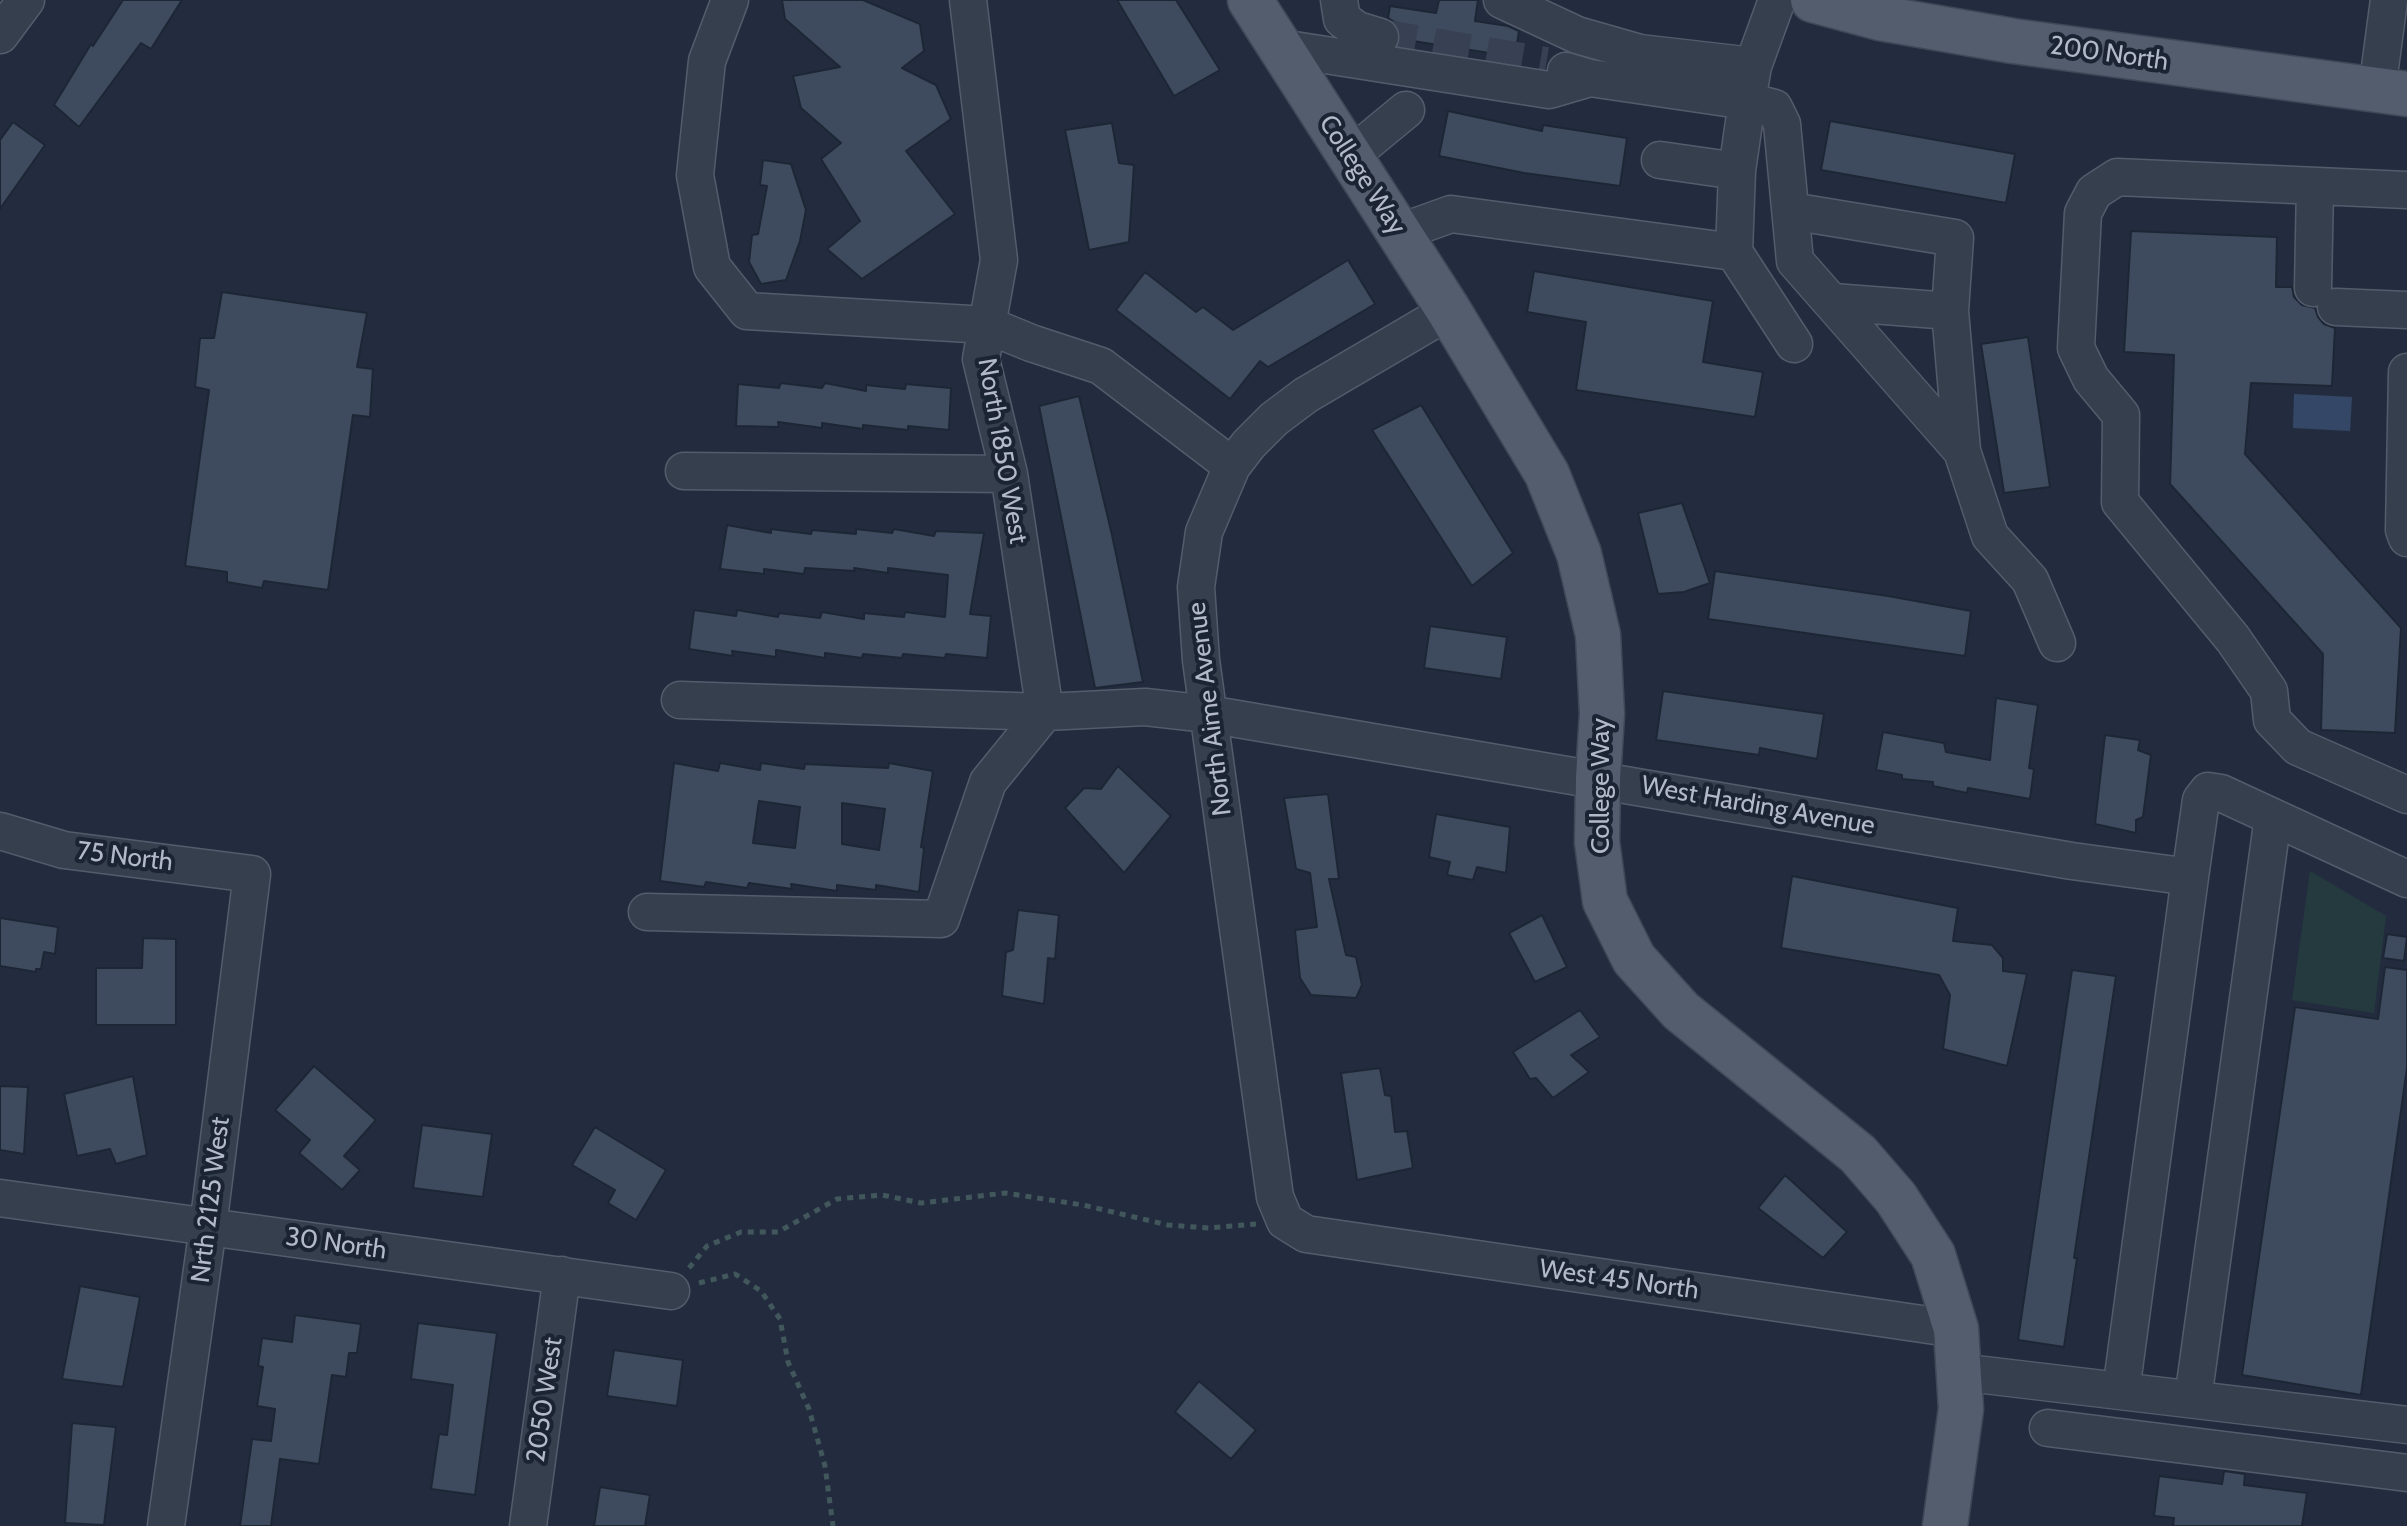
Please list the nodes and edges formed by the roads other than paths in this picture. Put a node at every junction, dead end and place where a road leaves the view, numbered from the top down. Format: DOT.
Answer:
graph roads {
  1 [pos="26,0"];
  2 [pos="730,0"];
  3 [pos="968,0"];
  4 [pos="1250,0"];
  5 [pos="1339,0"];
  6 [pos="1502,0"];
  7 [pos="1777,0"];
  8 [pos="1813,0"];
  9 [pos="2389,0"];
  10 [pos="0,35"];
  11 [pos="1380,37"];
  12 [pos="1281,48"];
  13 [pos="1546,65"];
  14 [pos="1753,66"];
  15 [pos="1590,78"];
  16 [pos="2392,92"];
  17 [pos="1747,101"];
  18 [pos="1406,110"];
  19 [pos="1349,157"];
  20 [pos="1660,160"];
  21 [pos="1737,171"];
  22 [pos="2315,186"];
  23 [pos="2407,190"];
  24 [pos="1791,211"];
  25 [pos="1398,233"];
  26 [pos="1734,252"];
  27 [pos="1833,302"];
  28 [pos="2407,310"];
  29 [pos="1449,311"];
  30 [pos="1950,311"];
  31 [pos="987,325"];
  32 [pos="1794,344"];
  33 [pos="2407,372"];
  34 [pos="2407,383"];
  35 [pos="1962,451"];
  36 [pos="1232,466"];
  37 [pos="684,471"];
  38 [pos="1009,474"];
  39 [pos="2407,538"];
  40 [pos="2057,643"];
  41 [pos="680,700"];
  42 [pos="1045,712"];
  43 [pos="1208,714"];
  44 [pos="1598,778"];
  45 [pos="2407,795"];
  46 [pos="2273,817"];
  47 [pos="0,831"];
  48 [pos="252,874"];
  49 [pos="2190,877"];
  50 [pos="2407,879"];
  51 [pos="647,912"];
  52 [pos="0,1198"];
  53 [pos="1285,1221"];
  54 [pos="208,1227"];
  55 [pos="562,1275"];
  56 [pos="671,1291"];
  57 [pos="1956,1329"];
  58 [pos="1959,1372"];
  59 [pos="2121,1391"];
  60 [pos="2193,1399"];
  61 [pos="2407,1425"];
  62 [pos="2048,1428"];
  63 [pos="2407,1473"];
  64 [pos="166,1526"];
  65 [pos="528,1526"];
  66 [pos="1945,1526"];
  1 -- 10 [label="street"];
  2 -- 31 [label="street"];
  3 -- 31 [label="street, North 1850 West"];
  4 -- 12 [label="main road, College Way"];
  5 -- 11 [label="street"];
  6 -- 14 [label="street"];
  7 -- 14 [label="street"];
  8 -- 16 [label="main road, 200 North"];
  9 -- 16 [label="street"];
  12 -- 15 [label="street"];
  12 -- 19 [label="main road, College Way"];
  13 -- 15 [label="street"];
  14 -- 17 [label="street"];
  15 -- 17 [label="street"];
  17 -- 21 [label="street"];
  17 -- 24 [label="street"];
  18 -- 19 [label="street"];
  19 -- 25 [label="main road, College Way"];
  20 -- 21 [label="street"];
  21 -- 26 [label="street"];
  22 -- 23 [label="street"];
  22 -- 28 [label="street"];
  22 -- 45 [label="street"];
  24 -- 27 [label="street"];
  24 -- 30 [label="street"];
  25 -- 26 [label="street"];
  25 -- 29 [label="main road, College Way"];
  26 -- 32 [label="street"];
  27 -- 30 [label="street"];
  27 -- 35 [label="street"];
  29 -- 36 [label="street, North Aime Avenue"];
  29 -- 44 [label="main road, College Way"];
  30 -- 35 [label="street"];
  31 -- 36 [label="street"];
  31 -- 38 [label="street, North 1850 West"];
  33 -- 34 [label="street"];
  34 -- 39 [label="street"];
  35 -- 40 [label="street"];
  36 -- 43 [label="street, North Aime Avenue"];
  37 -- 38 [label="street"];
  38 -- 42 [label="street, North 1850 West"];
  41 -- 42 [label="street, West Harding Avenue"];
  42 -- 43 [label="street, West Harding Avenue"];
  42 -- 51 [label="street"];
  43 -- 44 [label="street, West Harding Avenue"];
  43 -- 53 [label="street, North Aime Avenue"];
  44 -- 49 [label="street, West Harding Avenue"];
  44 -- 57 [label="main road, College Way"];
  46 -- 49 [label="street"];
  46 -- 50 [label="street"];
  46 -- 60 [label="street"];
  47 -- 48 [label="street, 75 North"];
  48 -- 54 [label="street, Nrth 2125 West"];
  49 -- 59 [label="street"];
  52 -- 54 [label="street, 30 North"];
  53 -- 57 [label="street, West 45 North"];
  54 -- 55 [label="street, 30 North"];
  54 -- 64 [label="street, Nrth 2125 West"];
  55 -- 56 [label="street, 30 North"];
  55 -- 65 [label="street, 2050 West"];
  57 -- 58 [label="main road, College Way"];
  58 -- 59 [label="street"];
  58 -- 66 [label="main road, College Way"];
  59 -- 60 [label="street"];
  60 -- 61 [label="street"];
  62 -- 63 [label="street"];
}
